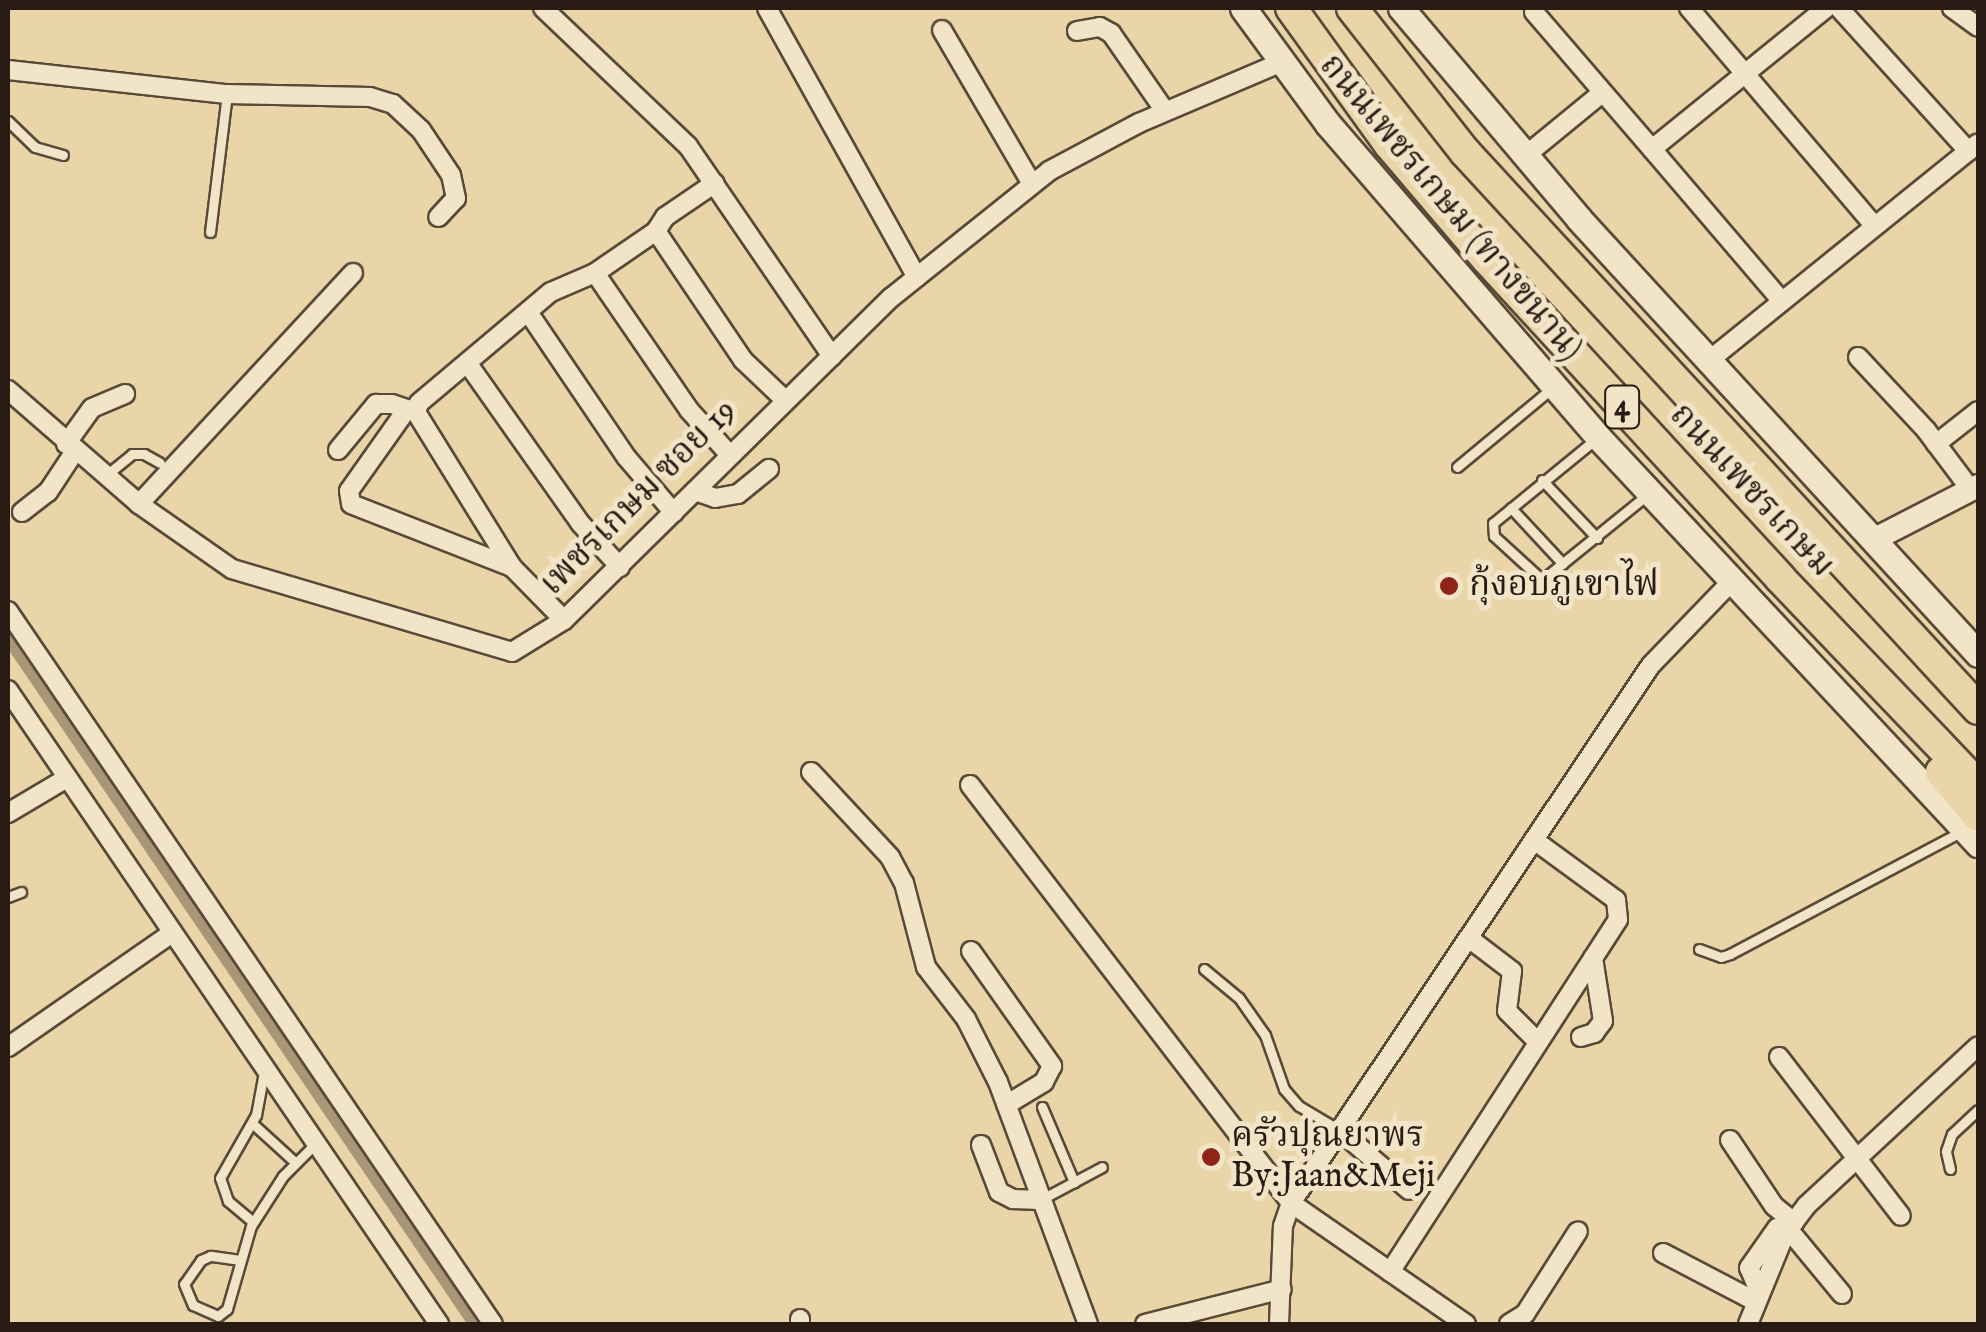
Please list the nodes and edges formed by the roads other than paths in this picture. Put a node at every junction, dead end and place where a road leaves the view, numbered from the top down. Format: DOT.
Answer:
graph roads {
  1 [pos="543,8"];
  2 [pos="768,8"];
  3 [pos="1243,8"];
  4 [pos="1272,8"];
  5 [pos="1291,8"];
  6 [pos="1352,8"];
  7 [pos="1402,8"];
  8 [pos="1689,8"];
  9 [pos="1826,8"];
  10 [pos="1838,8"];
  11 [pos="1952,8"];
  12 [pos="1534,12"];
  13 [pos="1978,28"];
  14 [pos="942,30"];
  15 [pos="1077,32"];
  16 [pos="1282,62"];
  17 [pos="8,70"];
  18 [pos="1746,70"];
  19 [pos="1602,93"];
  20 [pos="227,94"];
  21 [pos="1165,111"];
  22 [pos="8,121"];
  23 [pos="1389,144"];
  24 [pos="1973,147"];
  25 [pos="1652,149"];
  26 [pos="63,155"];
  27 [pos="1525,156"];
  28 [pos="714,183"];
  29 [pos="1032,184"];
  30 [pos="438,217"];
  31 [pos="1873,224"];
  32 [pos="210,232"];
  33 [pos="656,232"];
  34 [pos="352,273"];
  35 [pos="594,273"];
  36 [pos="917,277"];
  37 [pos="1780,299"];
  38 [pos="528,312"];
  39 [pos="832,356"];
  40 [pos="1858,357"];
  41 [pos="1708,362"];
  42 [pos="468,364"];
  43 [pos="1554,386"];
  44 [pos="8,390"];
  45 [pos="125,394"];
  46 [pos="785,400"];
  47 [pos="1978,410"];
  48 [pos="411,411"];
  49 [pos="1598,437"];
  50 [pos="1936,444"];
  51 [pos="71,448"];
  52 [pos="338,450"];
  53 [pos="729,454"];
  54 [pos="160,463"];
  55 [pos="1457,468"];
  56 [pos="769,469"];
  57 [pos="105,476"];
  58 [pos="1542,480"];
  59 [pos="1976,488"];
  60 [pos="696,491"];
  61 [pos="1649,493"];
  62 [pos="139,504"];
  63 [pos="1510,508"];
  64 [pos="22,512"];
  65 [pos="674,513"];
  66 [pos="1821,533"];
  67 [pos="1596,538"];
  68 [pos="1873,540"];
  69 [pos="1564,564"];
  70 [pos="512,567"];
  71 [pos="620,567"];
  72 [pos="1732,581"];
  73 [pos="8,611"];
  74 [pos="1813,612"];
  75 [pos="564,620"];
  76 [pos="1978,654"];
  77 [pos="1978,679"];
  78 [pos="8,690"];
  79 [pos="1978,709"];
  80 [pos="8,725"];
  81 [pos="31,725"];
  82 [pos="811,772"];
  83 [pos="67,778"];
  84 [pos="970,785"];
  85 [pos="1978,785"];
  86 [pos="8,813"];
  87 [pos="1974,830"];
  88 [pos="1534,840"];
  89 [pos="22,892"];
  90 [pos="8,896"];
  91 [pos="172,933"];
  92 [pos="1470,938"];
  93 [pos="971,950"];
  94 [pos="1699,950"];
  95 [pos="1592,958"];
  96 [pos="1204,970"];
  97 [pos="1582,1036"];
  98 [pos="1538,1042"];
  99 [pos="1978,1046"];
  100 [pos="8,1047"];
  101 [pos="1779,1056"];
  102 [pos="264,1069"];
  103 [pos="1006,1104"];
  104 [pos="1042,1106"];
  105 [pos="1978,1110"];
  106 [pos="252,1122"];
  107 [pos="1339,1130"];
  108 [pos="1730,1140"];
  109 [pos="315,1144"];
  110 [pos="980,1145"];
  111 [pos="1858,1156"];
  112 [pos="296,1163"];
  113 [pos="1102,1166"];
  114 [pos="1950,1169"];
  115 [pos="1074,1182"];
  116 [pos="1409,1190"];
  117 [pos="1040,1200"];
  118 [pos="1290,1203"];
  119 [pos="1901,1216"];
  120 [pos="254,1222"];
  121 [pos="1791,1226"];
  122 [pos="1578,1231"];
  123 [pos="1662,1253"];
  124 [pos="240,1260"];
  125 [pos="1390,1272"];
  126 [pos="1282,1289"];
  127 [pos="1842,1294"];
  128 [pos="1757,1296"];
  129 [pos="439,1324"];
  130 [pos="492,1324"];
  131 [pos="1088,1324"];
  132 [pos="1146,1324"];
  133 [pos="1280,1324"];
  134 [pos="1466,1324"];
  135 [pos="1508,1324"];
  136 [pos="1748,1324"];
  1 -- 28 [label="street"];
  2 -- 36 [label="street"];
  3 -- 16 [label="main road, ถนนเพชรเกษม (ทางขนาน) / 4"];
  4 -- 23 [label="highway"];
  5 -- 23 [label="highway, ถนนเพชรเกษม / 4"];
  6 -- 66 [label="highway, ถนนเพชรเกษม / 4"];
  7 -- 27 [label="main road"];
  8 -- 18 [label="street"];
  9 -- 18 [label="street"];
  10 -- 24 [label="street"];
  11 -- 13 [label="street"];
  12 -- 19 [label="street"];
  14 -- 29 [label="street"];
  15 -- 21 [label="street"];
  16 -- 21 [label="street, เพชรเกษม ซอย 19"];
  16 -- 43 [label="main road, ถนนเพชรเกษม (ทางขนาน) / 4"];
  17 -- 20 [label="street"];
  18 -- 25 [label="street"];
  18 -- 31 [label="street"];
  19 -- 25 [label="street"];
  19 -- 27 [label="street"];
  20 -- 30 [label="street"];
  20 -- 32 [label="lane"];
  21 -- 29 [label="street, เพชรเกษม ซอย 19"];
  22 -- 26 [label="lane"];
  23 -- 74 [label="highway, ถนนเพชรเกษม / 4"];
  24 -- 31 [label="street"];
  25 -- 37 [label="street"];
  27 -- 41 [label="main road"];
  28 -- 33 [label="street"];
  28 -- 39 [label="street"];
  29 -- 36 [label="street, เพชรเกษม ซอย 19"];
  31 -- 37 [label="street"];
  33 -- 35 [label="street"];
  33 -- 46 [label="street"];
  34 -- 62 [label="street"];
  35 -- 38 [label="street"];
  35 -- 53 [label="street"];
  36 -- 39 [label="street, เพชรเกษม ซอย 19"];
  37 -- 41 [label="street"];
  38 -- 42 [label="street"];
  38 -- 65 [label="street"];
  39 -- 46 [label="street, เพชรเกษม ซอย 19"];
  40 -- 50 [label="street"];
  41 -- 68 [label="main road"];
  42 -- 48 [label="street"];
  42 -- 71 [label="street"];
  43 -- 49 [label="main road, ถนนเพชรเกษม (ทางขนาน) / 4"];
  43 -- 55 [label="lane"];
  44 -- 51 [label="street, เพชรเกษม ซอย 19"];
  45 -- 51 [label="street"];
  46 -- 53 [label="street, เพชรเกษม ซอย 19"];
  47 -- 50 [label="street"];
  48 -- 52 [label="street"];
  48 -- 70 [label="street"];
  48 -- 70 [label="street"];
  49 -- 58 [label="lane"];
  49 -- 61 [label="main road, ถนนเพชรเกษม (ทางขนาน) / 4"];
  50 -- 59 [label="street"];
  51 -- 57 [label="street, เพชรเกษม ซอย 19"];
  51 -- 64 [label="street"];
  53 -- 60 [label="street, เพชรเกษม ซอย 19"];
  54 -- 57 [label="lane"];
  56 -- 60 [label="street"];
  57 -- 62 [label="street, เพชรเกษม ซอย 19"];
  58 -- 63 [label="lane"];
  58 -- 67 [label="lane"];
  59 -- 68 [label="street"];
  60 -- 65 [label="street, เพชรเกษม ซอย 19"];
  61 -- 67 [label="lane"];
  61 -- 72 [label="main road, ถนนเพชรเกษม (ทางขนาน) / 4"];
  62 -- 75 [label="street, เพชรเกษม ซอย 19"];
  63 -- 69 [label="lane"];
  63 -- 69 [label="lane"];
  65 -- 71 [label="street, เพชรเกษม ซอย 19"];
  66 -- 77 [label="highway"];
  66 -- 79 [label="highway, ถนนเพชรเกษม / 4"];
  67 -- 69 [label="lane"];
  68 -- 76 [label="main road"];
  70 -- 75 [label="street"];
  71 -- 75 [label="street, เพชรเกษม ซอย 19"];
  72 -- 87 [label="main road, ถนนเพชรเกษม (ทางขนาน) / 4"];
  72 -- 88 [label="street"];
  73 -- 130 [label="street"];
  74 -- 85 [label="highway, ถนนเพชรเกษม / 4"];
  74 -- 87 [label="highway"];
  78 -- 81 [label="street"];
  80 -- 81 [label="street"];
  81 -- 83 [label="street"];
  82 -- 103 [label="street"];
  83 -- 86 [label="street"];
  83 -- 91 [label="street"];
  84 -- 118 [label="street"];
  87 -- 94 [label="lane"];
  88 -- 92 [label="street"];
  88 -- 95 [label="street"];
  89 -- 90 [label="lane"];
  91 -- 100 [label="street"];
  91 -- 102 [label="street"];
  92 -- 98 [label="street"];
  92 -- 107 [label="street"];
  93 -- 103 [label="street"];
  95 -- 97 [label="street"];
  95 -- 98 [label="street"];
  96 -- 107 [label="lane"];
  98 -- 125 [label="street"];
  99 -- 111 [label="street"];
  101 -- 111 [label="street"];
  102 -- 106 [label="lane"];
  102 -- 109 [label="street"];
  103 -- 117 [label="street"];
  104 -- 115 [label="lane"];
  105 -- 114 [label="lane"];
  106 -- 112 [label="lane"];
  106 -- 120 [label="lane"];
  107 -- 116 [label="street"];
  107 -- 118 [label="street"];
  108 -- 121 [label="street"];
  109 -- 112 [label="lane"];
  109 -- 129 [label="street"];
  110 -- 117 [label="street"];
  111 -- 119 [label="street"];
  111 -- 121 [label="street"];
  112 -- 120 [label="lane"];
  113 -- 115 [label="lane"];
  115 -- 117 [label="lane"];
  117 -- 131 [label="street"];
  118 -- 125 [label="street"];
  118 -- 126 [label="street"];
  120 -- 124 [label="lane"];
  121 -- 127 [label="street"];
  121 -- 128 [label="street"];
  122 -- 135 [label="street"];
  123 -- 128 [label="street"];
  124 -- 124 [label="lane"];
  125 -- 134 [label="street"];
  126 -- 132 [label="street"];
  126 -- 133 [label="street"];
  128 -- 136 [label="street"];
}
